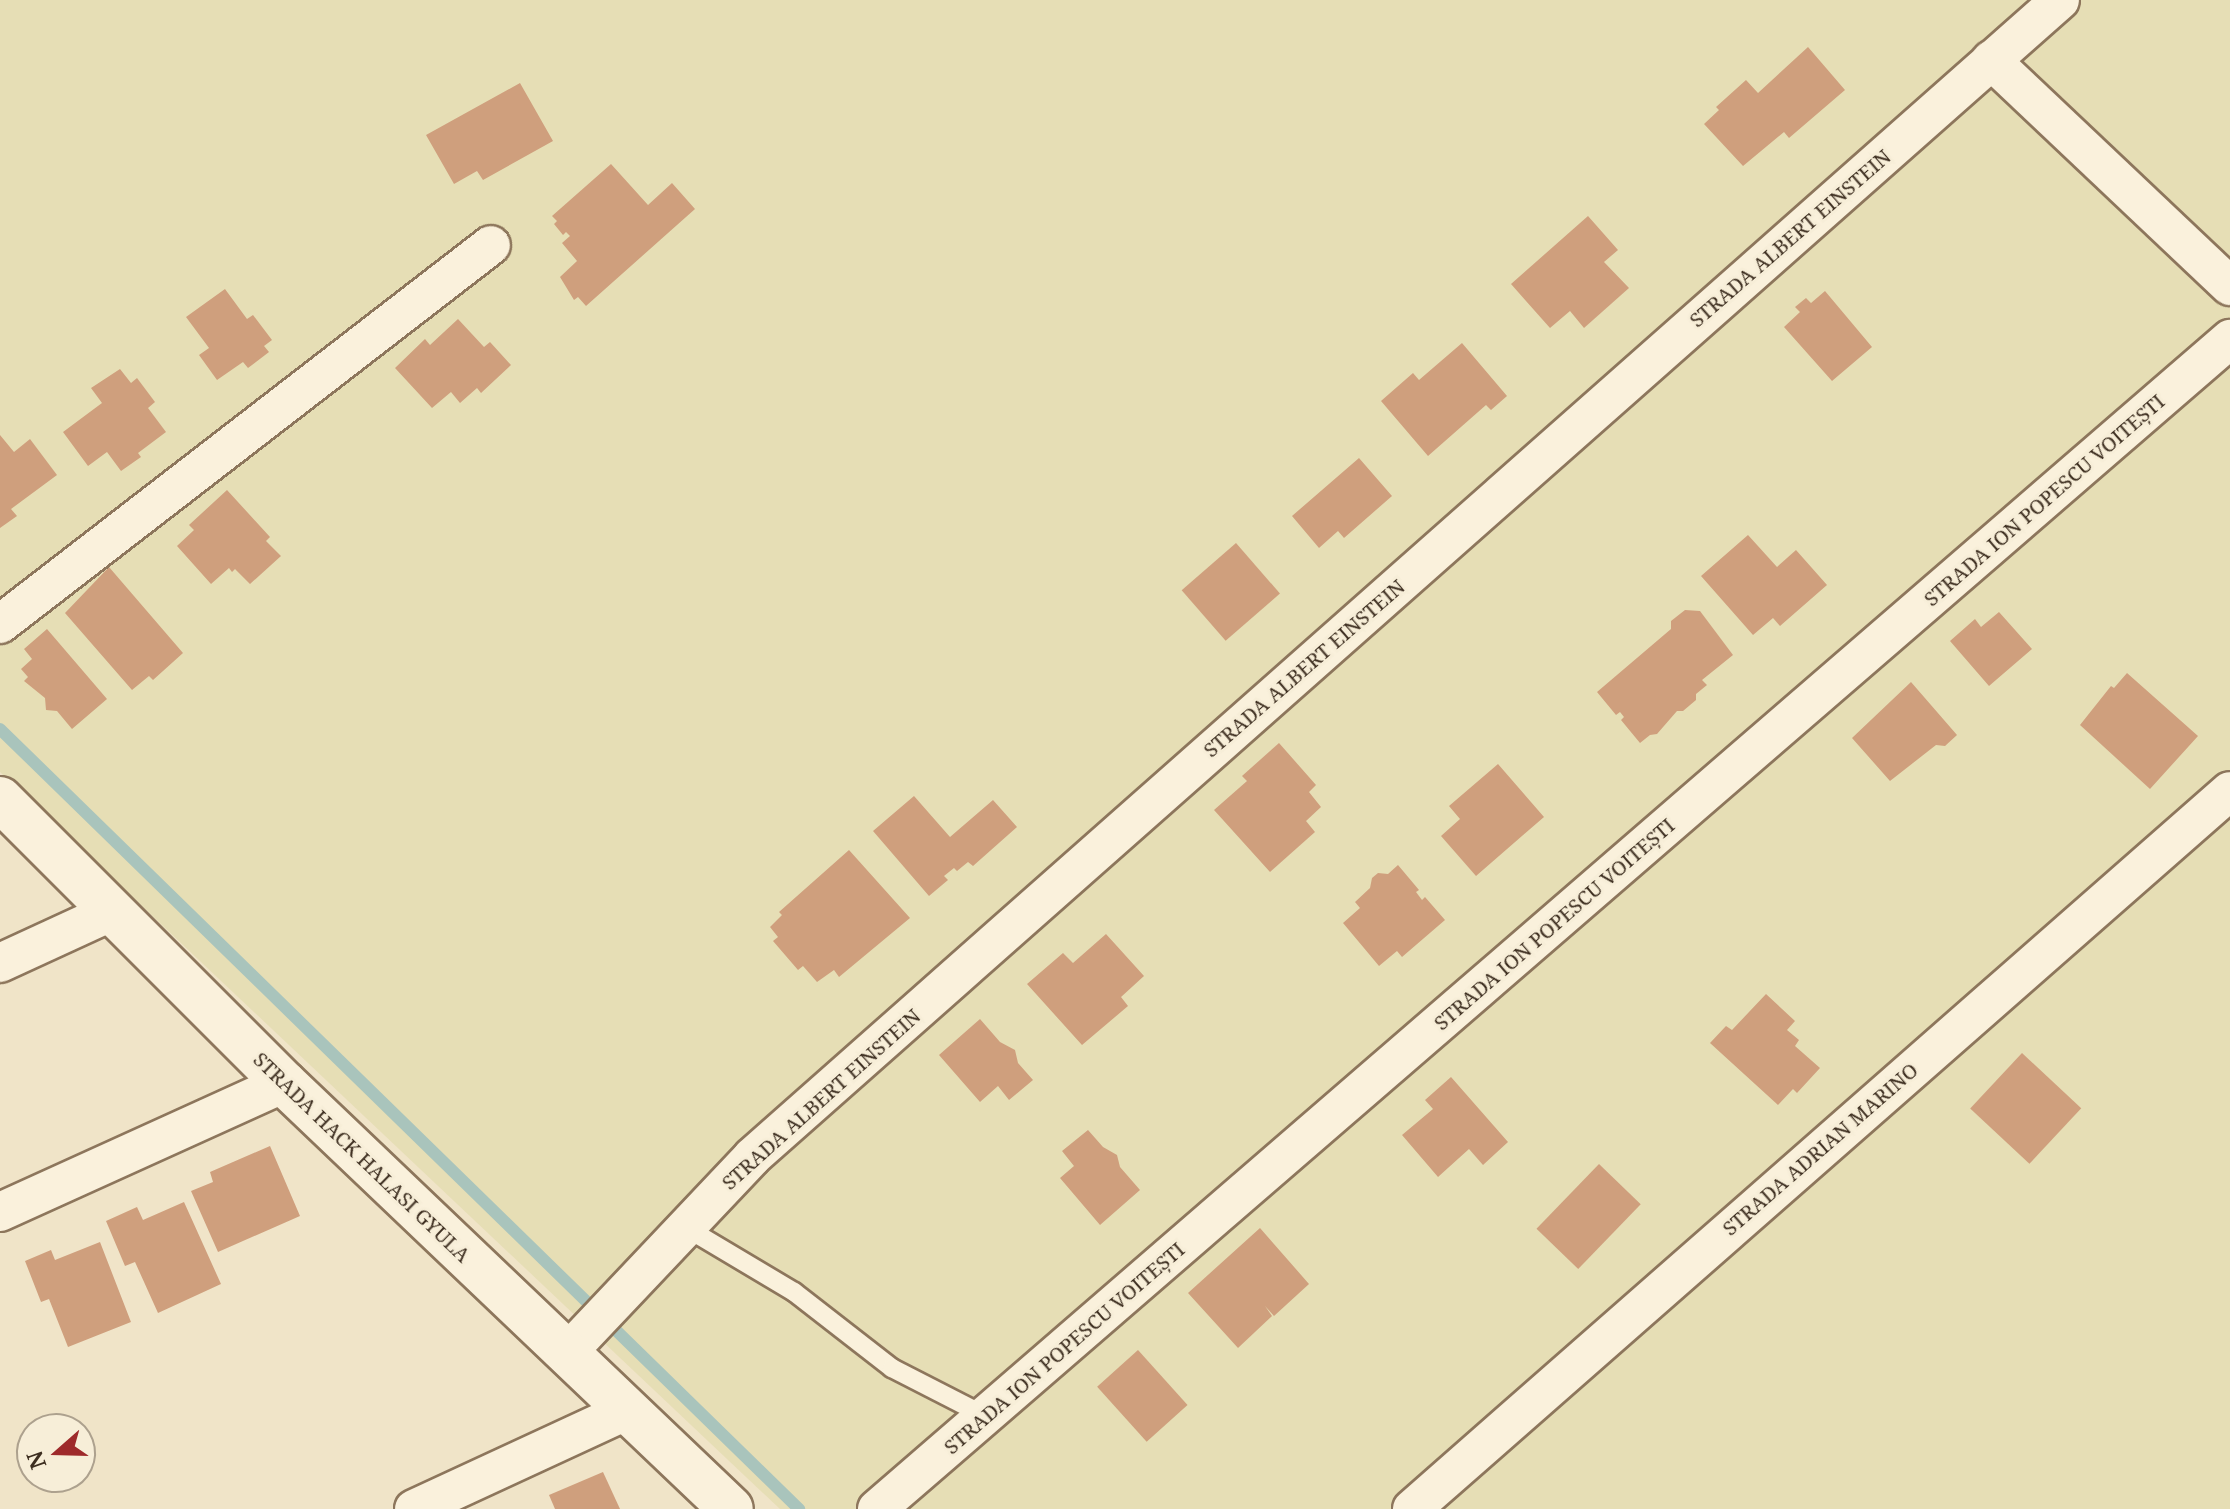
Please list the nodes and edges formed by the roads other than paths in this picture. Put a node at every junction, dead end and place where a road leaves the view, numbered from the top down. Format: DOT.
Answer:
graph roads {
  1 [pos="2060,0"];
  2 [pos="1991,60"];
  3 [pos="491,245"];
  4 [pos="2230,286"];
  5 [pos="2230,339"];
  6 [pos="0,624"];
  7 [pos="2230,791"];
  8 [pos="0,799"];
  9 [pos="111,912"];
  10 [pos="0,963"];
  11 [pos="284,1083"];
  12 [pos="0,1212"];
  13 [pos="685,1227"];
  14 [pos="570,1349"];
  15 [pos="626,1411"];
  16 [pos="986,1416"];
  17 [pos="414,1509"];
  18 [pos="731,1509"];
  19 [pos="877,1509"];
  20 [pos="1412,1509"];
  1 -- 2 [label="street, STRADA ALBERT EINSTEIN"];
  2 -- 4 [label="street"];
  2 -- 13 [label="street, STRADA ALBERT EINSTEIN"];
  3 -- 6 [label="street"];
  5 -- 16 [label="street, STRADA ION POPESCU VOITEȘTI"];
  7 -- 20 [label="street, STRADA ADRIAN MARINO"];
  8 -- 9 [label="street, STRADA HACK HALASI GYULA"];
  9 -- 10 [label="street"];
  9 -- 11 [label="street, STRADA HACK HALASI GYULA"];
  11 -- 12 [label="street"];
  11 -- 14 [label="street, STRADA HACK HALASI GYULA"];
  13 -- 14 [label="street, STRADA ALBERT EINSTEIN"];
  13 -- 16 [label="lane"];
  14 -- 15 [label="street, STRADA HACK HALASI GYULA"];
  15 -- 17 [label="street"];
  15 -- 18 [label="street, STRADA HACK HALASI GYULA"];
  16 -- 19 [label="street, STRADA ION POPESCU VOITEȘTI"];
}
